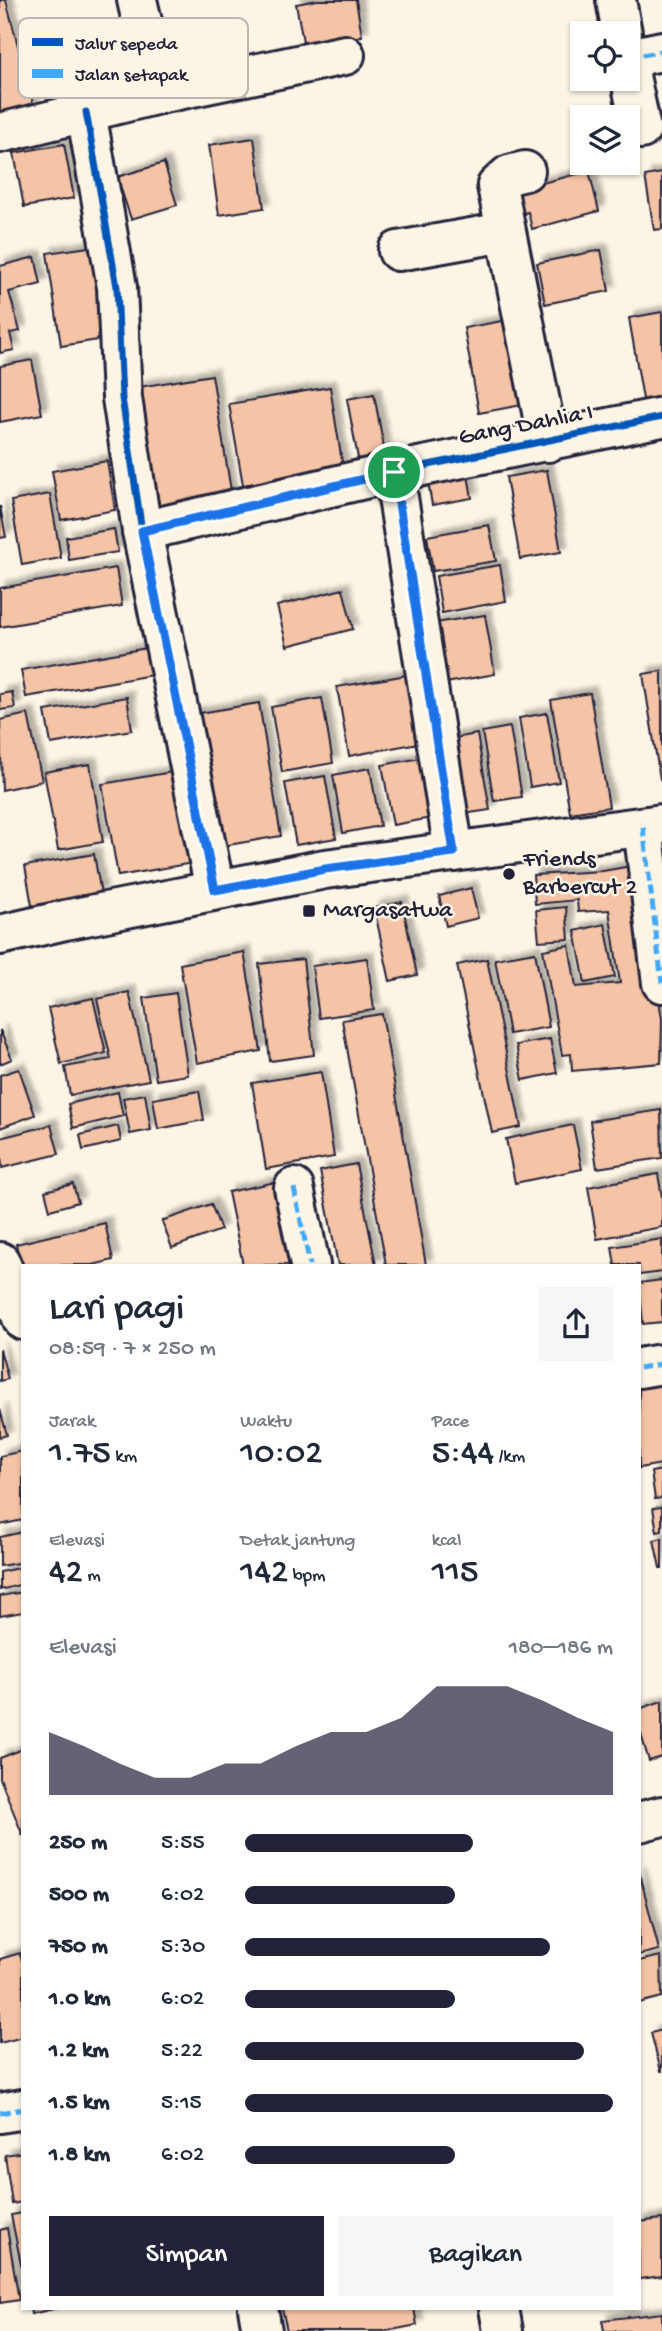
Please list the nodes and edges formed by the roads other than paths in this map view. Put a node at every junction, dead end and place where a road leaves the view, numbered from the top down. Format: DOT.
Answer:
graph roads {
  1 [pos="138,0"];
  2 [pos="616,0"];
  3 [pos="142,18"];
  4 [pos="620,21"];
  5 [pos="662,51"];
  6 [pos="345,55"];
  7 [pos="640,56"];
  8 [pos="248,75"];
  9 [pos="633,91"];
  10 [pos="143,98"];
  11 [pos="86,112"];
  12 [pos="641,129"];
  13 [pos="0,133"];
  14 [pos="525,171"];
  15 [pos="505,232"];
  16 [pos="398,251"];
  17 [pos="662,417"];
  18 [pos="548,442"];
  19 [pos="394,472"];
  20 [pos="142,531"];
  21 [pos="653,826"];
  22 [pos="454,852"];
  23 [pos="215,890"];
  24 [pos="0,935"];
  25 [pos="662,983"];
  26 [pos="293,1188"];
  27 [pos="310,1264"];
  28 [pos="662,1364"];
  29 [pos="641,1368"];
  30 [pos="662,1816"];
  31 [pos="641,1821"];
  32 [pos="21,2109"];
  33 [pos="0,2113"];
  34 [pos="258,2310"];
  35 [pos="499,2310"];
  36 [pos="262,2331"];
  37 [pos="503,2331"];
  1 -- 3 [label="street"];
  2 -- 4 [label="street"];
  5 -- 7 [label="street"];
  6 -- 8 [label="street"];
  9 -- 12 [label="street"];
  10 -- 11 [label="street"];
  11 -- 13 [label="street"];
  11 -- 20 [label="street"];
  14 -- 15 [label="street"];
  15 -- 16 [label="street"];
  15 -- 18 [label="street"];
  17 -- 18 [label="street, Gang Dahlia I"];
  18 -- 19 [label="street, Gang Dahlia I"];
  19 -- 20 [label="street, Gang Dahlia I"];
  19 -- 22 [label="street"];
  20 -- 23 [label="street"];
  21 -- 22 [label="street"];
  21 -- 25 [label="street"];
  22 -- 23 [label="street"];
  23 -- 24 [label="street"];
  26 -- 27 [label="street"];
  28 -- 29 [label="street"];
  30 -- 31 [label="street"];
  32 -- 33 [label="street"];
  34 -- 36 [label="street"];
  35 -- 37 [label="street"];
}
